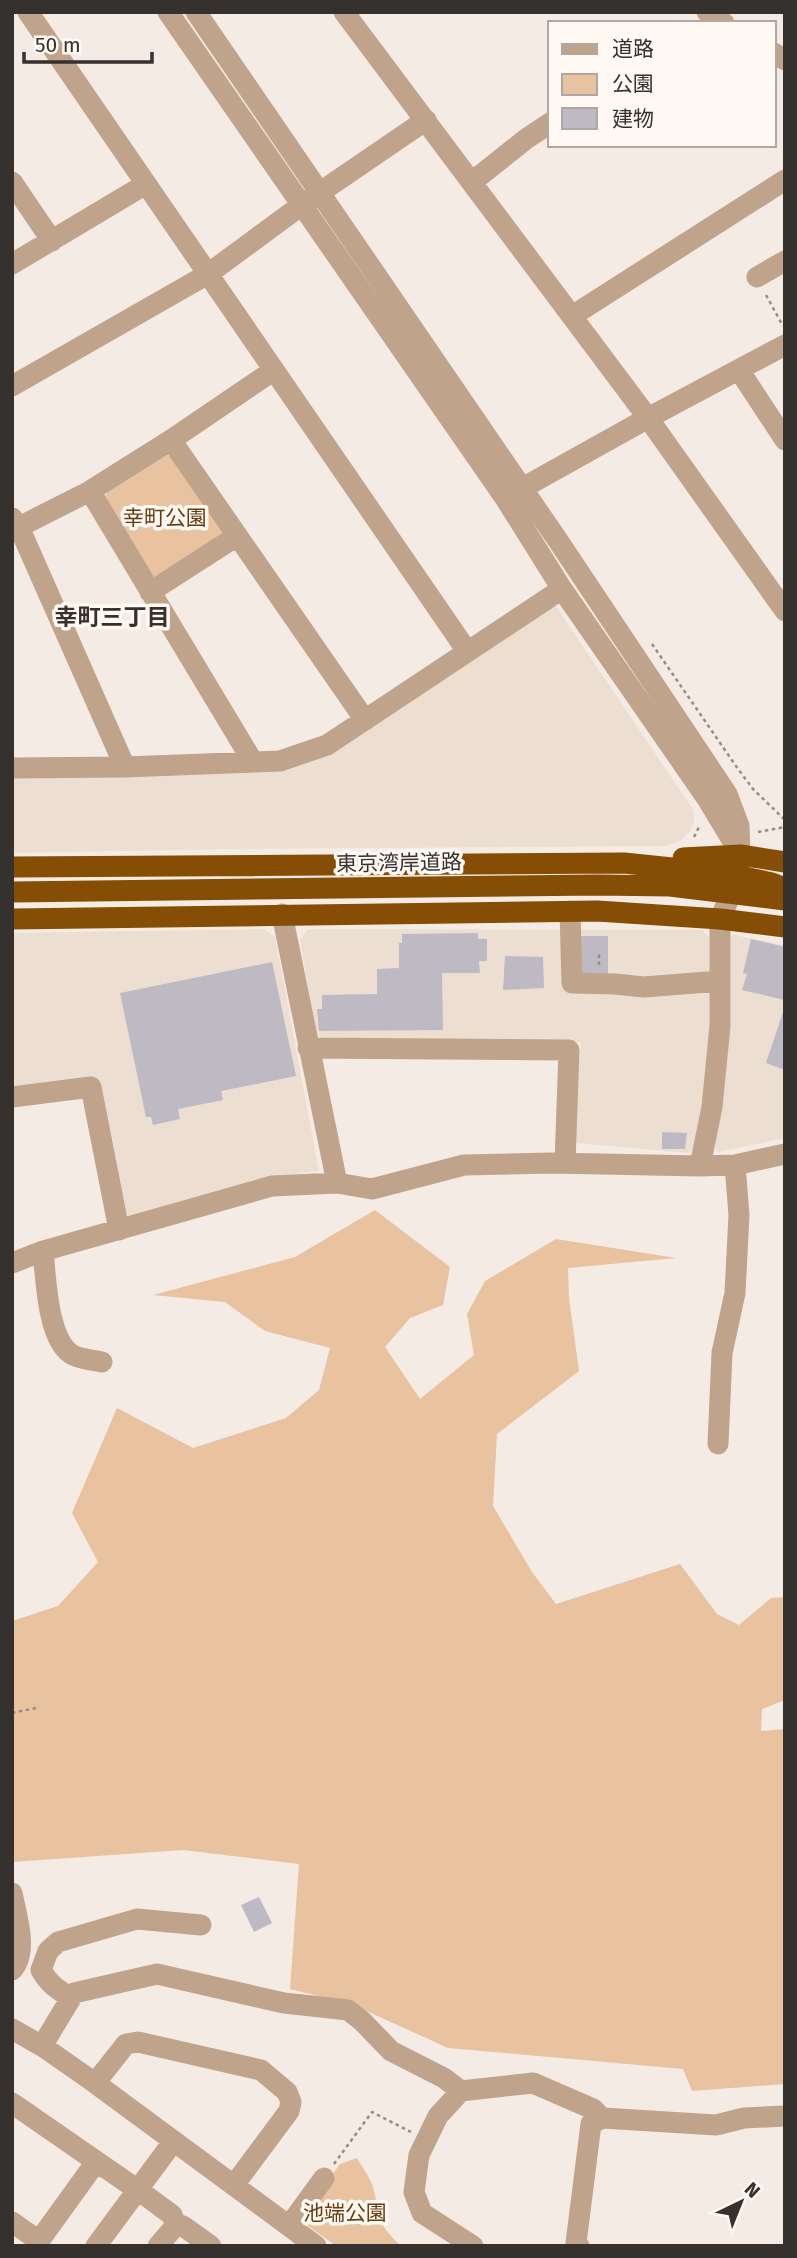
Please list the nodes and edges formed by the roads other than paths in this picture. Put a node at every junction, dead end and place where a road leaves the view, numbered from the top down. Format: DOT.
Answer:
graph roads {
  1 [pos="28,12"];
  2 [pos="168,12"];
  3 [pos="196,12"];
  4 [pos="344,12"];
  5 [pos="426,121"];
  6 [pos="548,124"];
  7 [pos="785,180"];
  8 [pos="12,182"];
  9 [pos="472,182"];
  10 [pos="146,184"];
  11 [pos="311,199"];
  12 [pos="52,241"];
  13 [pos="785,261"];
  14 [pos="12,264"];
  15 [pos="208,274"];
  16 [pos="757,276"];
  17 [pos="572,316"];
  18 [pos="785,345"];
  19 [pos="274,370"];
  20 [pos="739,370"];
  21 [pos="12,386"];
  22 [pos="648,418"];
  23 [pos="171,440"];
  24 [pos="785,440"];
  25 [pos="90,491"];
  26 [pos="514,494"];
  27 [pos="16,522"];
  28 [pos="237,536"];
  29 [pos="562,589"];
  30 [pos="150,592"];
  31 [pos="783,607"];
  32 [pos="467,651"];
  33 [pos="365,720"];
  34 [pos="253,762"];
  35 [pos="125,767"];
  36 [pos="12,768"];
  37 [pos="740,855"];
  38 [pos="785,862"];
  39 [pos="12,865"];
  40 [pos="785,888"];
  41 [pos="12,892"];
  42 [pos="785,900"];
  43 [pos="570,911"];
  44 [pos="282,914"];
  45 [pos="12,919"];
  46 [pos="720,919"];
  47 [pos="785,927"];
  48 [pos="720,981"];
  49 [pos="308,1048"];
  50 [pos="12,1097"];
  51 [pos="785,1154"];
  52 [pos="565,1163"];
  53 [pos="735,1164"];
  54 [pos="700,1166"];
  55 [pos="337,1183"];
  56 [pos="119,1230"];
  57 [pos="43,1251"];
  58 [pos="12,1263"];
  59 [pos="102,1362"];
  60 [pos="718,1444"];
  61 [pos="12,1893"];
  62 [pos="201,1925"];
  63 [pos="12,1970"];
  64 [pos="71,1998"];
  65 [pos="12,2029"];
  66 [pos="42,2046"];
  67 [pos="94,2083"];
  68 [pos="461,2091"];
  69 [pos="12,2104"];
  70 [pos="785,2116"];
  71 [pos="602,2118"];
  72 [pos="173,2142"];
  73 [pos="96,2162"];
  74 [pos="324,2178"];
  75 [pos="234,2185"];
  76 [pos="137,2191"];
  77 [pos="12,2222"];
  78 [pos="176,2225"];
  79 [pos="289,2226"];
  80 [pos="96,2246"];
  81 [pos="158,2246"];
  82 [pos="211,2246"];
  83 [pos="316,2246"];
  84 [pos="473,2246"];
  85 [pos="579,2246"];
  1 -- 10 [label="street"];
  2 -- 11 [label="street"];
  3 -- 11 [label="street"];
  4 -- 5 [label="street"];
  5 -- 9 [label="street"];
  5 -- 11 [label="street"];
  6 -- 9 [label="street"];
  7 -- 17 [label="street"];
  8 -- 12 [label="street"];
  9 -- 17 [label="street"];
  10 -- 12 [label="street"];
  10 -- 15 [label="street"];
  11 -- 15 [label="street"];
  11 -- 26 [label="street"];
  12 -- 14 [label="street"];
  13 -- 16 [label="street"];
  15 -- 19 [label="street"];
  15 -- 21 [label="street"];
  17 -- 22 [label="street"];
  18 -- 20 [label="street"];
  19 -- 23 [label="street"];
  19 -- 32 [label="street"];
  20 -- 22 [label="street"];
  20 -- 24 [label="street"];
  22 -- 26 [label="street"];
  22 -- 31 [label="street"];
  23 -- 25 [label="street"];
  23 -- 28 [label="street"];
  25 -- 27 [label="street"];
  25 -- 30 [label="street"];
  26 -- 29 [label="street"];
  26 -- 37 [label="street"];
  27 -- 35 [label="street"];
  28 -- 30 [label="street"];
  28 -- 33 [label="street"];
  29 -- 32 [label="street"];
  29 -- 37 [label="street"];
  30 -- 34 [label="street"];
  32 -- 33 [label="street"];
  33 -- 34 [label="street"];
  34 -- 35 [label="street"];
  35 -- 36 [label="street"];
  37 -- 38 [label="highway"];
  37 -- 39 [label="highway"];
  37 -- 46 [label="street"];
  39 -- 40 [label="highway"];
  41 -- 42 [label="highway, 東京湾岸道路"];
  43 -- 44 [label="highway"];
  43 -- 46 [label="highway"];
  43 -- 48 [label="street"];
  44 -- 45 [label="highway"];
  44 -- 49 [label="street"];
  46 -- 47 [label="highway"];
  46 -- 48 [label="street"];
  48 -- 54 [label="street"];
  49 -- 52 [label="street"];
  49 -- 55 [label="street"];
  50 -- 56 [label="street"];
  51 -- 53 [label="street"];
  52 -- 54 [label="street"];
  52 -- 55 [label="street"];
  53 -- 54 [label="street"];
  53 -- 60 [label="street"];
  55 -- 56 [label="street"];
  56 -- 57 [label="street"];
  57 -- 58 [label="street"];
  57 -- 59 [label="street"];
  61 -- 63 [label="street"];
  62 -- 64 [label="street"];
  64 -- 66 [label="street"];
  64 -- 68 [label="street"];
  65 -- 66 [label="street"];
  66 -- 67 [label="street"];
  67 -- 72 [label="street"];
  67 -- 75 [label="street"];
  68 -- 71 [label="street"];
  68 -- 84 [label="street"];
  69 -- 73 [label="street"];
  70 -- 71 [label="street"];
  71 -- 85 [label="street"];
  72 -- 75 [label="street"];
  72 -- 76 [label="street"];
  73 -- 76 [label="street"];
  73 -- 77 [label="street"];
  74 -- 79 [label="street"];
  75 -- 79 [label="street"];
  76 -- 78 [label="street"];
  76 -- 80 [label="street"];
  78 -- 81 [label="street"];
  78 -- 82 [label="street"];
  79 -- 83 [label="street"];
}
